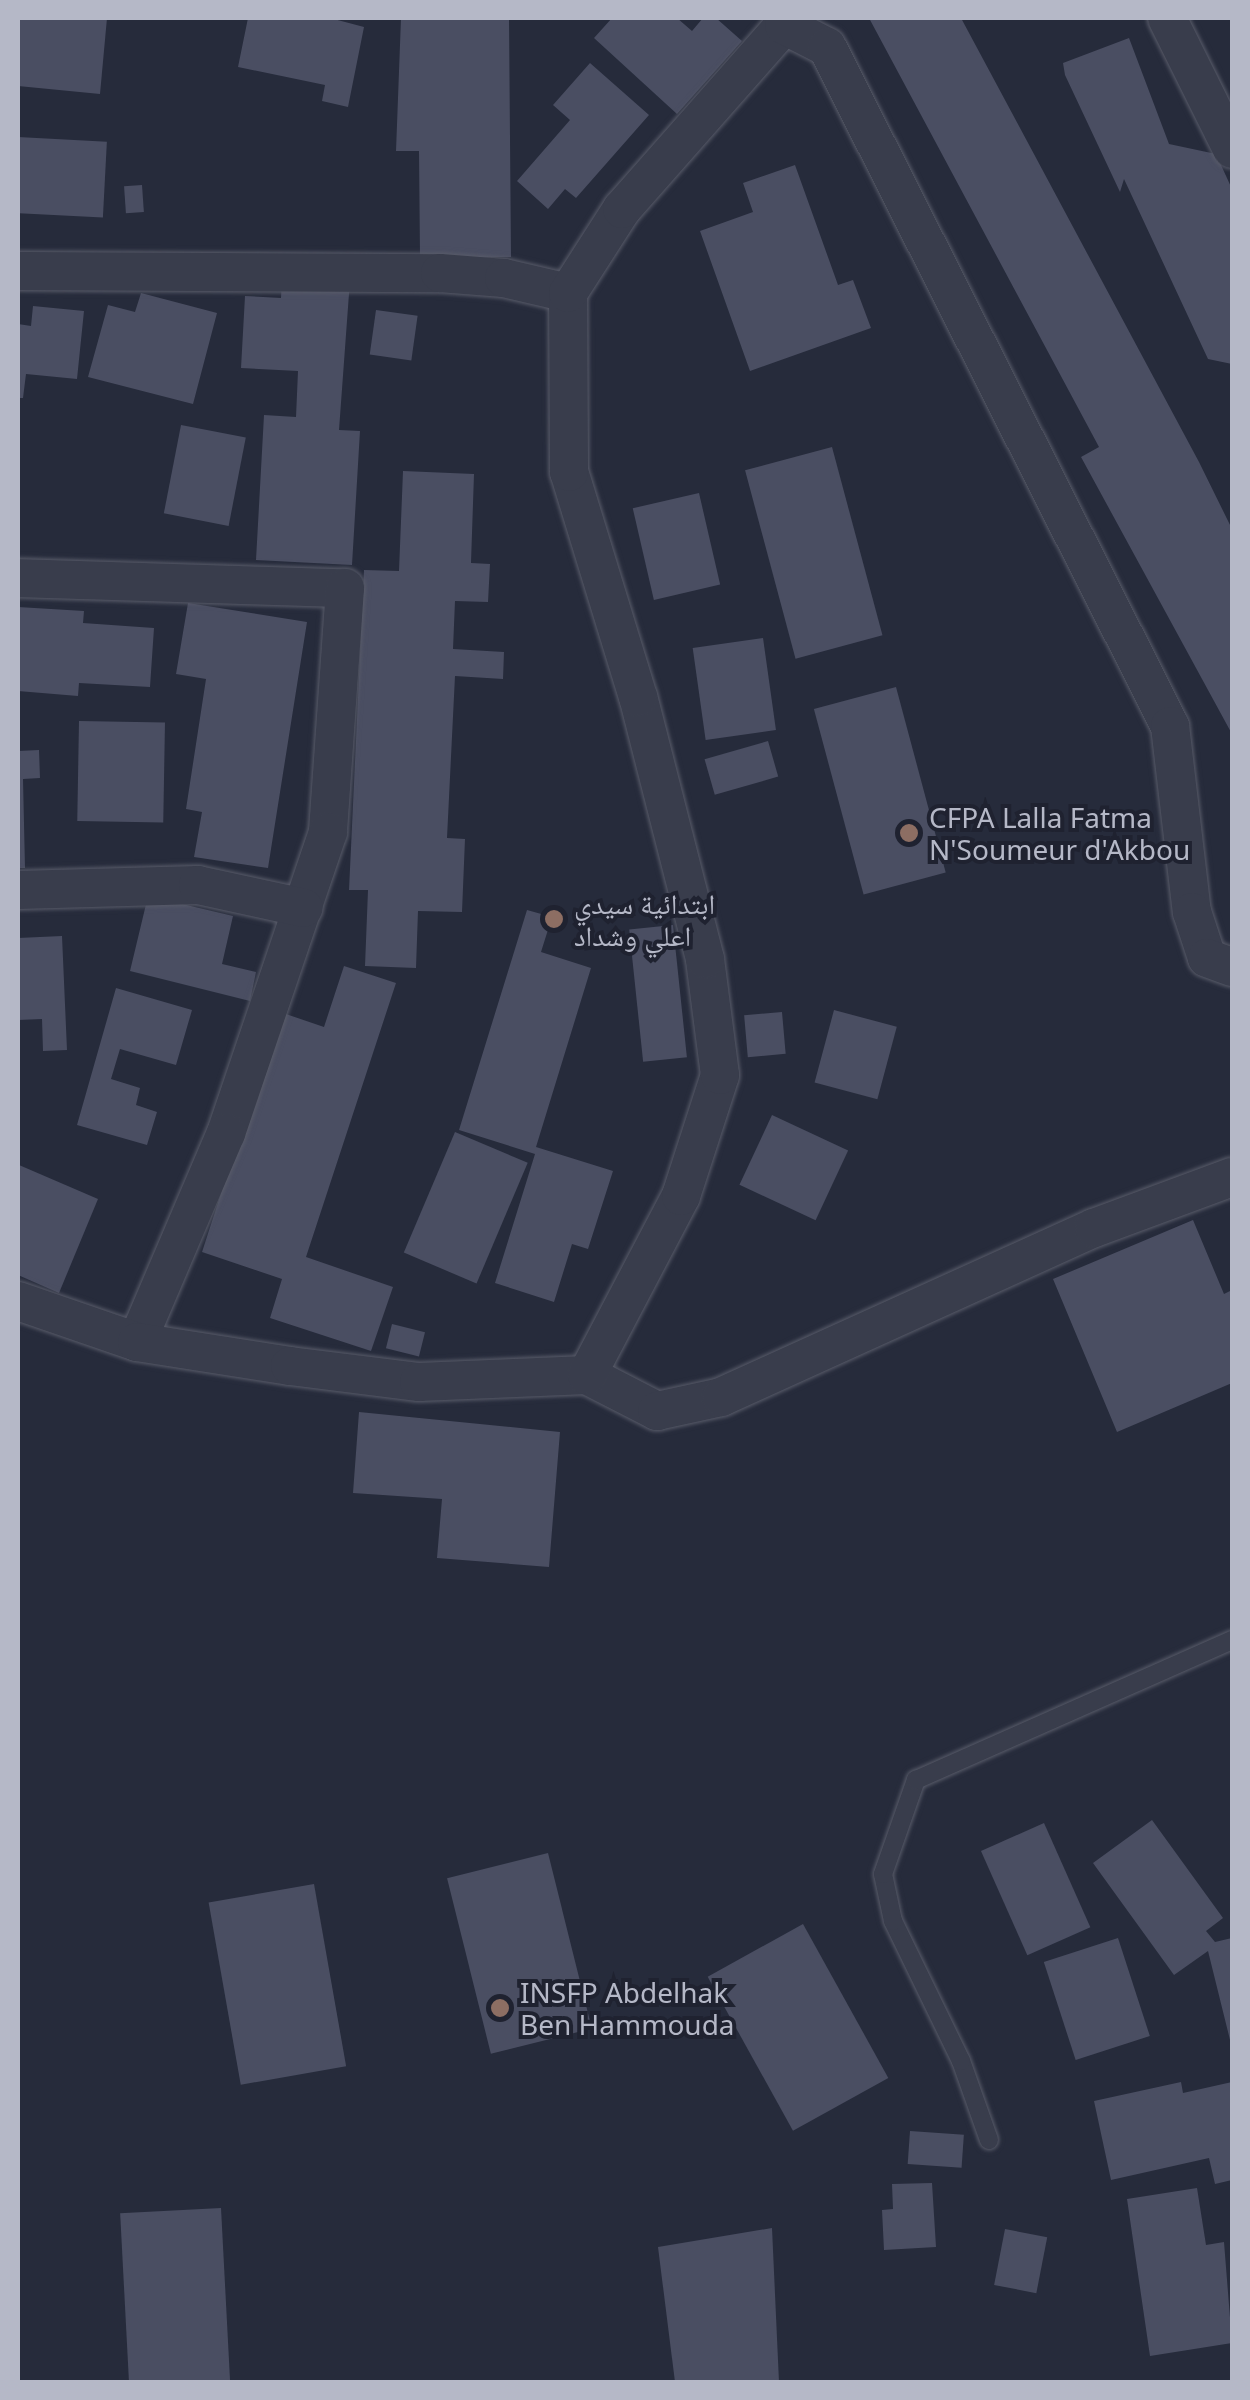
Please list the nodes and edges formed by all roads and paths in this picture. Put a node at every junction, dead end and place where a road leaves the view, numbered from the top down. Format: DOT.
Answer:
graph roads {
  1 [pos="1167,18"];
  2 [pos="779,21"];
  3 [pos="1232,149"];
  4 [pos="18,271"];
  5 [pos="568,293"];
  6 [pos="18,578"];
  7 [pos="18,890"];
  8 [pos="304,908"];
  9 [pos="1232,966"];
  10 [pos="1232,1176"];
  11 [pos="18,1300"];
  12 [pos="138,1342"];
  13 [pos="586,1375"];
  14 [pos="1232,1640"];
  15 [pos="989,2140"];
  1 -- 3 [label="street"];
  2 -- 5 [label="street"];
  2 -- 9 [label="street"];
  4 -- 5 [label="street"];
  5 -- 13 [label="street"];
  6 -- 8 [label="street"];
  7 -- 8 [label="street"];
  8 -- 12 [label="street"];
  10 -- 13 [label="street"];
  11 -- 12 [label="street"];
  12 -- 13 [label="street"];
  14 -- 15 [label="lane"];
}
